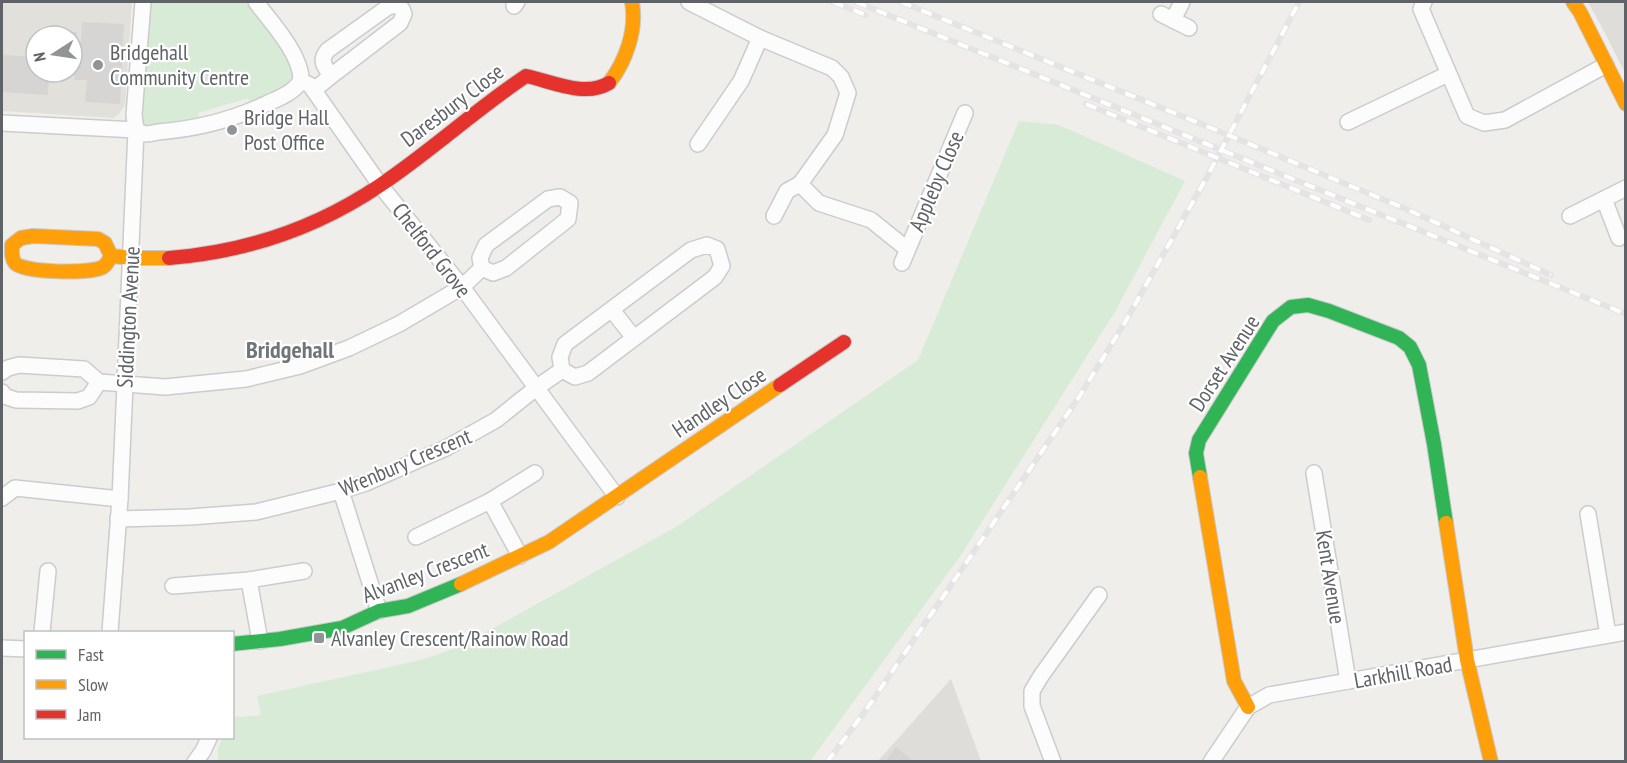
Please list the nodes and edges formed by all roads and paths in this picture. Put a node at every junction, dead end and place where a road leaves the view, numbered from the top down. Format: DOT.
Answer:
graph roads {
  1 [pos="143,2"];
  2 [pos="256,2"];
  3 [pos="632,2"];
  4 [pos="689,2"];
  5 [pos="1182,2"];
  6 [pos="1424,2"];
  7 [pos="1573,2"];
  8 [pos="1189,28"];
  9 [pos="760,38"];
  10 [pos="1606,65"];
  11 [pos="1448,74"];
  12 [pos="331,76"];
  13 [pos="301,81"];
  14 [pos="314,90"];
  15 [pos="1626,104"];
  16 [pos="964,113"];
  17 [pos="1347,122"];
  18 [pos="2,123"];
  19 [pos="136,130"];
  20 [pos="698,144"];
  21 [pos="800,184"];
  22 [pos="380,185"];
  23 [pos="1626,188"];
  24 [pos="1604,199"];
  25 [pos="774,216"];
  26 [pos="1570,216"];
  27 [pos="1620,238"];
  28 [pos="111,256"];
  29 [pos="131,259"];
  30 [pos="482,268"];
  31 [pos="462,287"];
  32 [pos="612,310"];
  33 [pos="634,338"];
  34 [pos="844,342"];
  35 [pos="561,370"];
  36 [pos="2,372"];
  37 [pos="99,382"];
  38 [pos="124,385"];
  39 [pos="536,388"];
  40 [pos="2,392"];
  41 [pos="1314,472"];
  42 [pos="535,473"];
  43 [pos="341,491"];
  44 [pos="617,497"];
  45 [pos="2,498"];
  46 [pos="120,499"];
  47 [pos="490,501"];
  48 [pos="1588,514"];
  49 [pos="118,519"];
  50 [pos="416,537"];
  51 [pos="520,556"];
  52 [pos="48,571"];
  53 [pos="304,571"];
  54 [pos="249,580"];
  55 [pos="173,586"];
  56 [pos="1099,595"];
  57 [pos="379,611"];
  58 [pos="42,631"];
  59 [pos="110,631"];
  60 [pos="1626,632"];
  61 [pos="1608,635"];
  62 [pos="260,641"];
  63 [pos="234,644"];
  64 [pos="2,648"];
  65 [pos="24,649"];
  66 [pos="1467,660"];
  67 [pos="1348,681"];
  68 [pos="1248,707"];
  69 [pos="209,739"];
  70 [pos="195,762"];
  71 [pos="1053,762"];
  72 [pos="1211,762"];
  73 [pos="1491,762"];
  1 -- 19 [label="street, Siddington Avenue"];
  2 -- 13 [label="street"];
  3 -- 22 [label="street, Daresbury Close"];
  4 -- 9 [label="street"];
  5 -- 8 [label="street"];
  6 -- 11 [label="street"];
  7 -- 10 [label="street"];
  9 -- 20 [label="street"];
  9 -- 21 [label="street"];
  10 -- 11 [label="street"];
  10 -- 15 [label="street"];
  11 -- 17 [label="street"];
  12 -- 12 [label="street"];
  12 -- 14 [label="street"];
  13 -- 14 [label="street, Chelford Grove"];
  13 -- 19 [label="street"];
  14 -- 22 [label="street, Chelford Grove"];
  16 -- 21 [label="street, Appleby Close"];
  18 -- 19 [label="street"];
  19 -- 29 [label="street, Siddington Avenue"];
  21 -- 25 [label="street"];
  22 -- 29 [label="street, Daresbury Close"];
  22 -- 31 [label="street, Chelford Grove"];
  23 -- 24 [label="street"];
  24 -- 26 [label="street"];
  24 -- 27 [label="street"];
  28 -- 28 [label="street"];
  28 -- 29 [label="street, Daresbury Close"];
  29 -- 38 [label="street, Siddington Avenue"];
  30 -- 30 [label="street"];
  30 -- 31 [label="street"];
  31 -- 38 [label="street"];
  31 -- 39 [label="street, Chelford Grove"];
  32 -- 33 [label="street"];
  32 -- 33 [label="street"];
  32 -- 35 [label="street"];
  33 -- 35 [label="street"];
  34 -- 44 [label="street, Handley Close"];
  35 -- 39 [label="street, Wrenbury Crescent"];
  36 -- 37 [label="street"];
  37 -- 38 [label="street"];
  37 -- 40 [label="street"];
  38 -- 46 [label="street, Siddington Avenue"];
  39 -- 43 [label="street, Wrenbury Crescent"];
  39 -- 44 [label="street, Chelford Grove"];
  41 -- 67 [label="street, Kent Avenue"];
  42 -- 47 [label="street"];
  43 -- 49 [label="street, Wrenbury Crescent"];
  43 -- 57 [label="street"];
  44 -- 51 [label="street, Alvanley Crescent"];
  45 -- 46 [label="street"];
  46 -- 49 [label="street, Siddington Avenue"];
  47 -- 50 [label="street"];
  47 -- 51 [label="street"];
  48 -- 61 [label="street"];
  49 -- 59 [label="street, Siddington Avenue"];
  51 -- 57 [label="street, Alvanley Crescent"];
  52 -- 58 [label="street"];
  53 -- 54 [label="street"];
  54 -- 55 [label="street"];
  54 -- 62 [label="street"];
  56 -- 71 [label="street"];
  57 -- 62 [label="street, Alvanley Crescent"];
  60 -- 61 [label="street, Larkhill Road"];
  61 -- 66 [label="street, Larkhill Road"];
  62 -- 63 [label="street, Alvanley Crescent"];
  64 -- 65 [label="street"];
  66 -- 67 [label="street, Larkhill Road"];
  66 -- 68 [label="street, Dorset Avenue"];
  66 -- 73 [label="street, Dorset Avenue"];
  67 -- 68 [label="street, Larkhill Road"];
  68 -- 72 [label="street"];
  69 -- 70 [label="street"];
}
